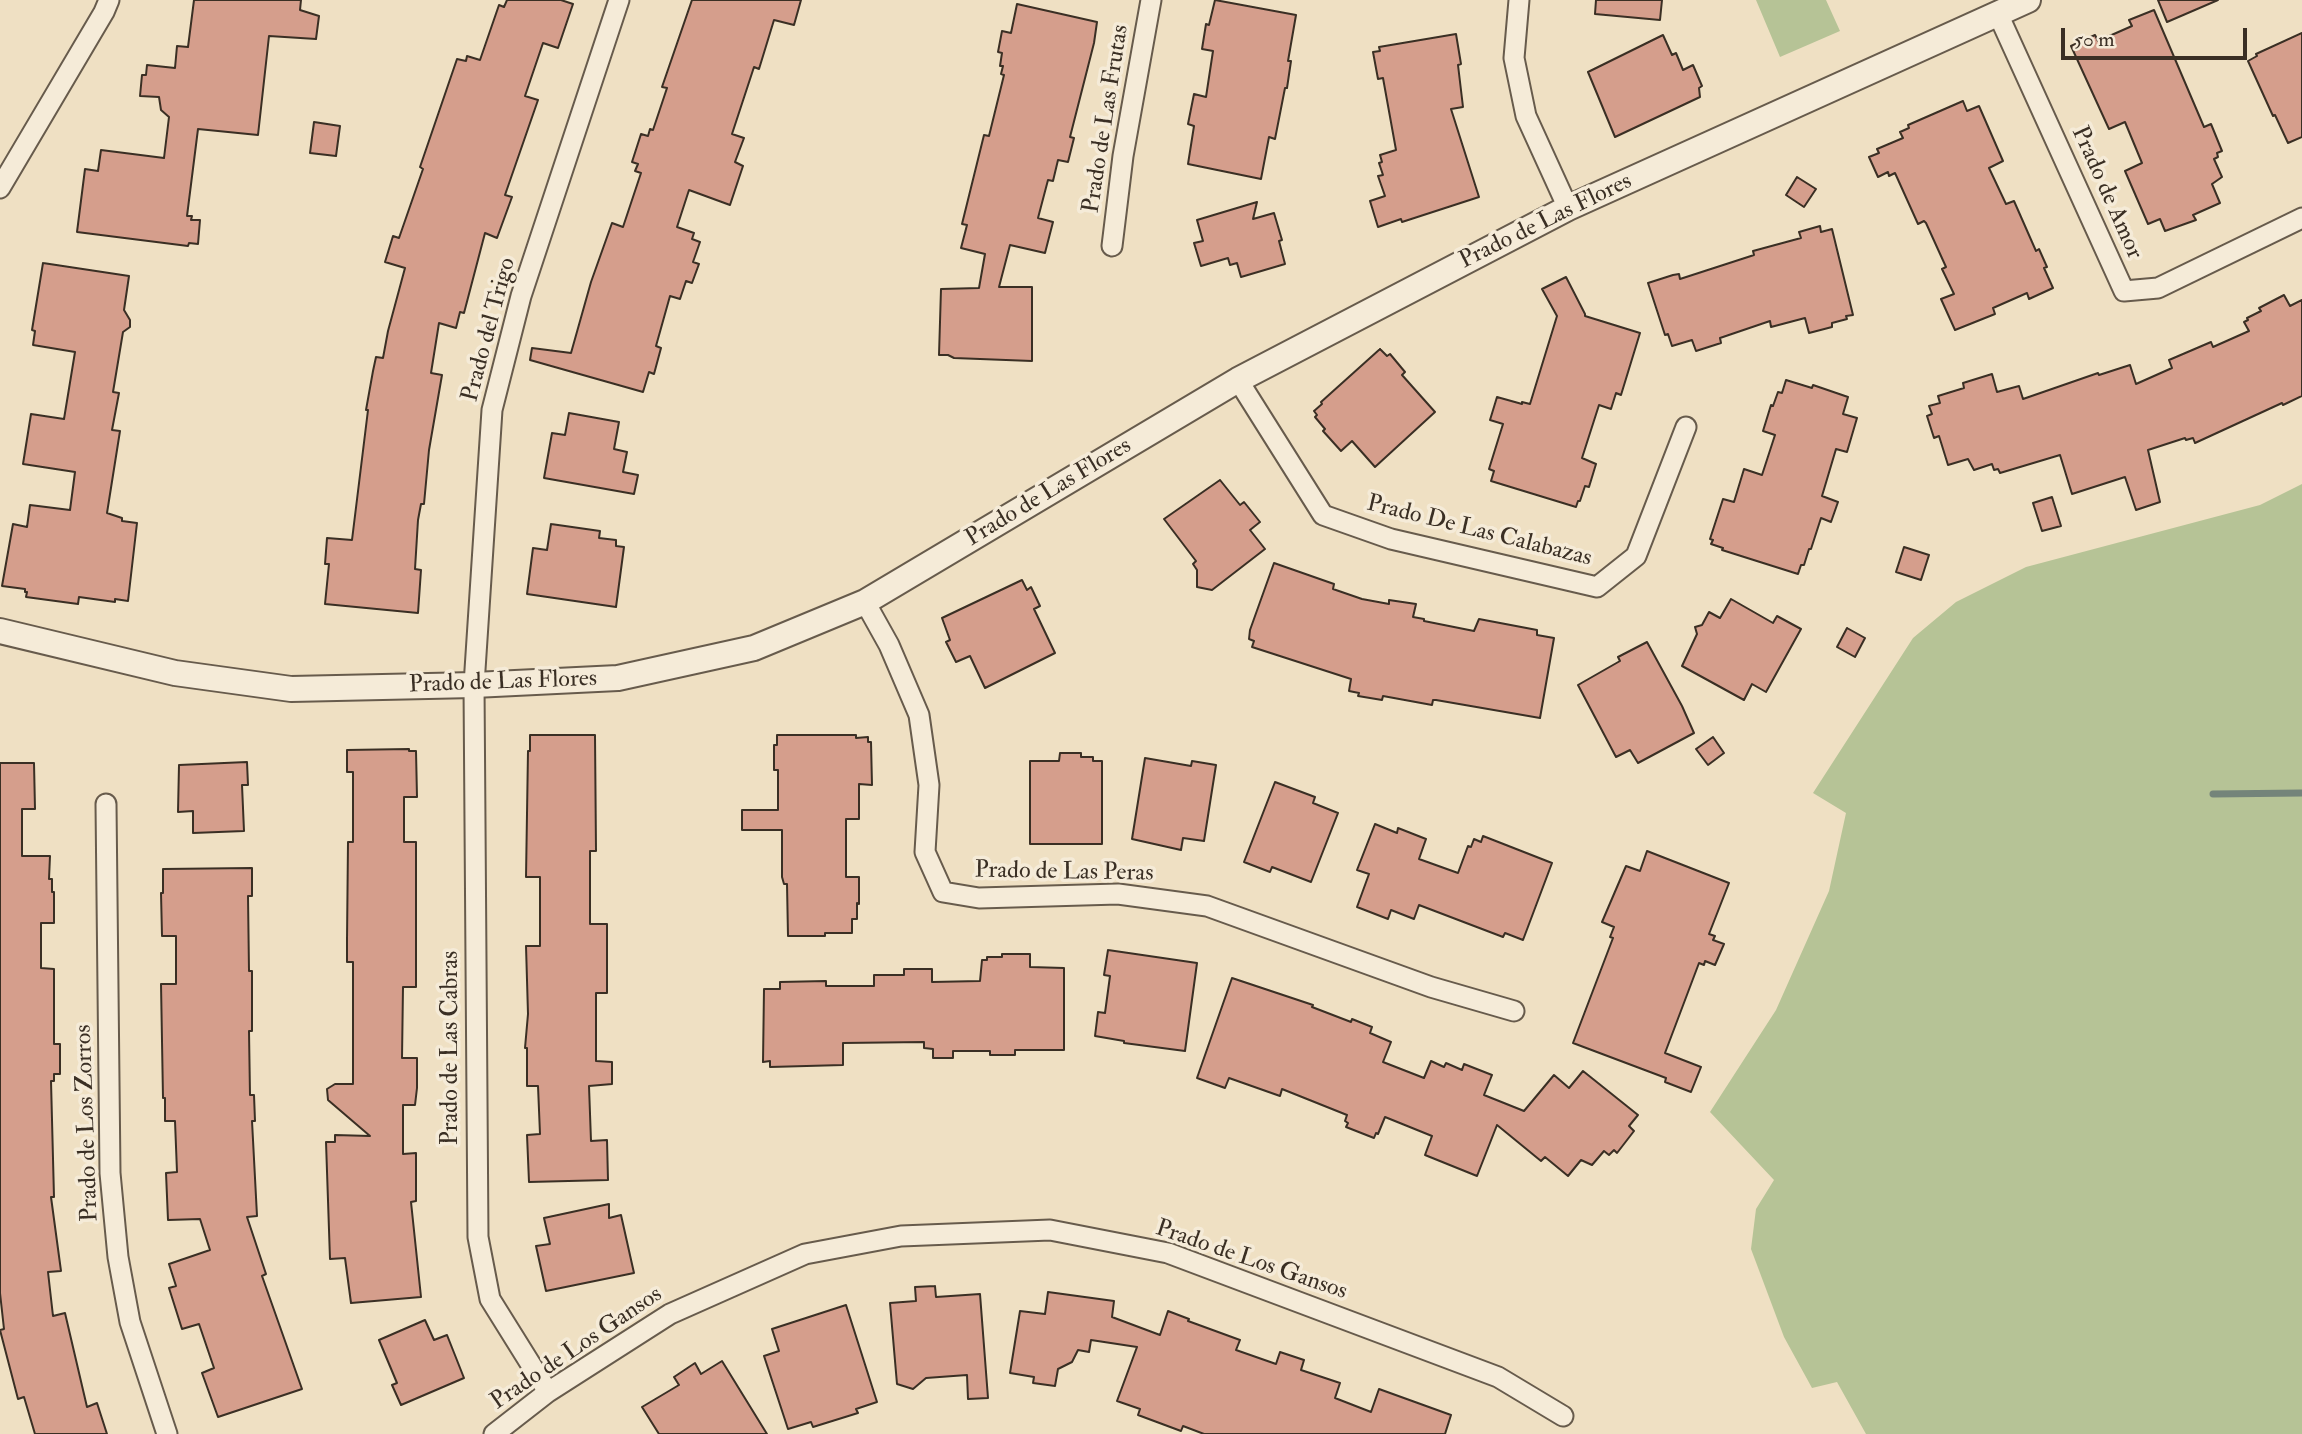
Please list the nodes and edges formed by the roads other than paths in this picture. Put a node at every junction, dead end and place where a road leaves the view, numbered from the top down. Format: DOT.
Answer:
graph roads {
  1 [pos="109,0"];
  2 [pos="619,0"];
  3 [pos="1151,0"];
  4 [pos="1519,0"];
  5 [pos="2028,0"];
  6 [pos="1998,14"];
  7 [pos="0,188"];
  8 [pos="1568,208"];
  9 [pos="2302,218"];
  10 [pos="1112,246"];
  11 [pos="1238,380"];
  12 [pos="1686,427"];
  13 [pos="866,603"];
  14 [pos="0,631"];
  15 [pos="474,685"];
  16 [pos="106,804"];
  17 [pos="1514,1011"];
  18 [pos="548,1392"];
  19 [pos="1563,1416"];
  20 [pos="167,1434"];
  21 [pos="494,1434"];
  1 -- 7 [label="street"];
  2 -- 15 [label="street, Prado del Trigo"];
  3 -- 10 [label="street, Prado de Las Frutas"];
  4 -- 8 [label="street"];
  5 -- 6 [label="street, Prado de Las Flores"];
  6 -- 8 [label="street, Prado de Las Flores"];
  6 -- 9 [label="street, Prado de Amor"];
  8 -- 11 [label="street, Prado de Las Flores"];
  11 -- 12 [label="street, Prado De Las Calabazas"];
  11 -- 13 [label="street, Prado de Las Flores"];
  13 -- 15 [label="street, Prado de Las Flores"];
  13 -- 17 [label="street, Prado de Las Peras"];
  14 -- 15 [label="street, Prado de Las Flores"];
  15 -- 18 [label="street, Prado de Las Cabras"];
  16 -- 20 [label="street, Prado de Los Zorros"];
  18 -- 19 [label="street, Prado de Los Gansos"];
  18 -- 21 [label="street, Prado de Los Gansos"];
}
